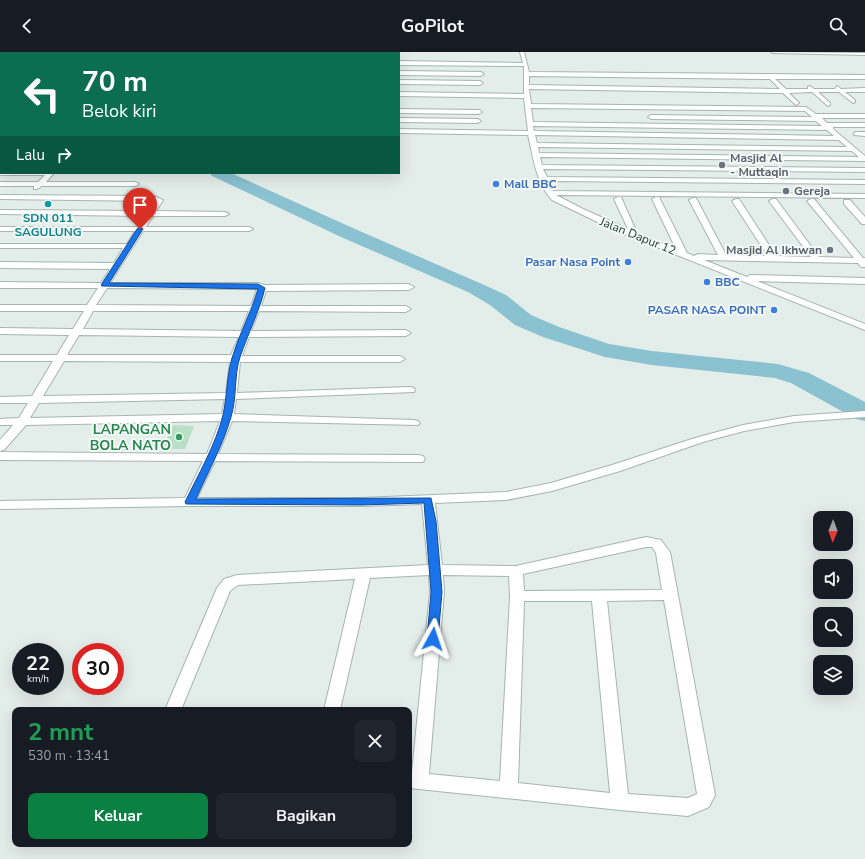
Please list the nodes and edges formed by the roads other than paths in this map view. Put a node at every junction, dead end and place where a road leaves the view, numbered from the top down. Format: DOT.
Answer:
graph roads {
  1 [pos="522,52"];
  2 [pos="773,52"];
  3 [pos="865,54"];
  4 [pos="400,63"];
  5 [pos="481,64"];
  6 [pos="526,65"];
  7 [pos="400,73"];
  8 [pos="481,74"];
  9 [pos="527,74"];
  10 [pos="561,74"];
  11 [pos="587,74"];
  12 [pos="611,74"];
  13 [pos="638,75"];
  14 [pos="666,76"];
  15 [pos="692,76"];
  16 [pos="718,76"];
  17 [pos="745,76"];
  18 [pos="771,77"];
  19 [pos="798,77"];
  20 [pos="823,77"];
  21 [pos="850,77"];
  22 [pos="865,77"];
  23 [pos="400,82"];
  24 [pos="480,83"];
  25 [pos="526,87"];
  26 [pos="592,88"];
  27 [pos="618,89"];
  28 [pos="647,89"];
  29 [pos="674,89"];
  30 [pos="865,89"];
  31 [pos="703,90"];
  32 [pos="731,90"];
  33 [pos="757,90"];
  34 [pos="812,90"];
  35 [pos="839,90"];
  36 [pos="566,91"];
  37 [pos="785,91"];
  38 [pos="400,94"];
  39 [pos="594,94"];
  40 [pos="621,95"];
  41 [pos="480,96"];
  42 [pos="651,96"];
  43 [pos="678,96"];
  44 [pos="527,98"];
  45 [pos="709,99"];
  46 [pos="739,99"];
  47 [pos="765,99"];
  48 [pos="421,101"];
  49 [pos="853,101"];
  50 [pos="828,104"];
  51 [pos="528,106"];
  52 [pos="591,107"];
  53 [pos="662,109"];
  54 [pos="732,109"];
  55 [pos="400,111"];
  56 [pos="529,115"];
  57 [pos="536,116"];
  58 [pos="865,116"];
  59 [pos="642,117"];
  60 [pos="665,117"];
  61 [pos="818,117"];
  62 [pos="739,119"];
  63 [pos="400,120"];
  64 [pos="478,121"];
  65 [pos="530,124"];
  66 [pos="598,124"];
  67 [pos="865,125"];
  68 [pos="671,126"];
  69 [pos="747,127"];
  70 [pos="829,127"];
  71 [pos="400,131"];
  72 [pos="478,132"];
  73 [pos="531,133"];
  74 [pos="602,134"];
  75 [pos="856,134"];
  76 [pos="865,134"];
  77 [pos="677,136"];
  78 [pos="755,137"];
  79 [pos="840,138"];
  80 [pos="535,145"];
  81 [pos="608,146"];
  82 [pos="685,147"];
  83 [pos="766,149"];
  84 [pos="853,149"];
  85 [pos="536,155"];
  86 [pos="612,156"];
  87 [pos="690,157"];
  88 [pos="773,159"];
  89 [pos="865,159"];
  90 [pos="539,167"];
  91 [pos="617,168"];
  92 [pos="698,169"];
  93 [pos="783,170"];
  94 [pos="865,170"];
  95 [pos="50,174"];
  96 [pos="544,179"];
  97 [pos="622,180"];
  98 [pos="705,181"];
  99 [pos="793,182"];
  100 [pos="865,182"];
  101 [pos="0,184"];
  102 [pos="40,184"];
  103 [pos="135,184"];
  104 [pos="628,194"];
  105 [pos="552,195"];
  106 [pos="865,196"];
  107 [pos="0,197"];
  108 [pos="27,198"];
  109 [pos="715,198"];
  110 [pos="618,199"];
  111 [pos="656,199"];
  112 [pos="808,199"];
  113 [pos="693,200"];
  114 [pos="736,201"];
  115 [pos="773,201"];
  116 [pos="846,202"];
  117 [pos="865,202"];
  118 [pos="0,212"];
  119 [pos="15,212"];
  120 [pos="150,213"];
  121 [pos="226,214"];
  122 [pos="865,222"];
  123 [pos="0,228"];
  124 [pos="140,229"];
  125 [pos="249,230"];
  126 [pos="634,235"];
  127 [pos="0,246"];
  128 [pos="129,246"];
  129 [pos="686,255"];
  130 [pos="723,257"];
  131 [pos="774,259"];
  132 [pos="817,260"];
  133 [pos="863,263"];
  134 [pos="0,265"];
  135 [pos="116,266"];
  136 [pos="743,278"];
  137 [pos="865,281"];
  138 [pos="0,285"];
  139 [pos="104,285"];
  140 [pos="409,287"];
  141 [pos="262,288"];
  142 [pos="0,308"];
  143 [pos="90,308"];
  144 [pos="406,309"];
  145 [pos="256,310"];
  146 [pos="865,327"];
  147 [pos="0,331"];
  148 [pos="76,332"];
  149 [pos="406,333"];
  150 [pos="246,334"];
  151 [pos="0,358"];
  152 [pos="236,358"];
  153 [pos="400,358"];
  154 [pos="60,359"];
  155 [pos="410,390"];
  156 [pos="231,396"];
  157 [pos="36,399"];
  158 [pos="0,400"];
  159 [pos="865,414"];
  160 [pos="227,417"];
  161 [pos="0,422"];
  162 [pos="22,422"];
  163 [pos="414,423"];
  164 [pos="0,447"];
  165 [pos="0,456"];
  166 [pos="211,458"];
  167 [pos="420,459"];
  168 [pos="428,500"];
  169 [pos="189,502"];
  170 [pos="0,505"];
  171 [pos="435,570"];
  172 [pos="516,572"];
  173 [pos="364,574"];
  174 [pos="670,594"];
  175 [pos="517,596"];
  176 [pos="599,596"];
  177 [pos="174,707"];
  178 [pos="333,707"];
  179 [pos="415,780"];
  180 [pos="509,790"];
  181 [pos="620,802"];
  1 -- 6 [label="street"];
  2 -- 3 [label="street"];
  4 -- 5 [label="street"];
  5 -- 6 [label="street"];
  5 -- 8 [label="street"];
  6 -- 9 [label="street"];
  7 -- 8 [label="street"];
  8 -- 24 [label="street"];
  9 -- 10 [label="street"];
  9 -- 25 [label="street"];
  10 -- 11 [label="street"];
  10 -- 36 [label="street"];
  11 -- 12 [label="street"];
  11 -- 26 [label="street"];
  12 -- 13 [label="street"];
  12 -- 27 [label="street"];
  13 -- 14 [label="street"];
  13 -- 28 [label="street"];
  14 -- 15 [label="street"];
  14 -- 29 [label="street"];
  15 -- 16 [label="street"];
  15 -- 31 [label="street"];
  16 -- 17 [label="street"];
  16 -- 32 [label="street"];
  17 -- 18 [label="street"];
  17 -- 33 [label="street"];
  18 -- 19 [label="street"];
  18 -- 37 [label="street"];
  19 -- 20 [label="street"];
  19 -- 34 [label="street"];
  20 -- 21 [label="street"];
  20 -- 35 [label="street"];
  21 -- 22 [label="street"];
  21 -- 30 [label="street"];
  23 -- 24 [label="street"];
  24 -- 41 [label="street"];
  25 -- 36 [label="street"];
  25 -- 44 [label="street"];
  26 -- 27 [label="street"];
  26 -- 36 [label="street"];
  26 -- 39 [label="street"];
  27 -- 28 [label="street"];
  27 -- 40 [label="street"];
  28 -- 29 [label="street"];
  28 -- 42 [label="street"];
  29 -- 31 [label="street"];
  29 -- 43 [label="street"];
  30 -- 35 [label="street"];
  31 -- 32 [label="street"];
  31 -- 45 [label="street"];
  32 -- 33 [label="street"];
  32 -- 46 [label="street"];
  33 -- 37 [label="street"];
  33 -- 47 [label="street"];
  34 -- 35 [label="street"];
  34 -- 37 [label="street"];
  34 -- 50 [label="street"];
  35 -- 49 [label="street"];
  37 -- 44 [label="street"];
  38 -- 41 [label="street"];
  41 -- 44 [label="street"];
  41 -- 48 [label="street"];
  44 -- 51 [label="street"];
  51 -- 52 [label="street"];
  51 -- 56 [label="street"];
  52 -- 53 [label="street"];
  52 -- 66 [label="street"];
  53 -- 54 [label="street"];
  53 -- 60 [label="street"];
  54 -- 61 [label="street"];
  54 -- 62 [label="street"];
  55 -- 64 [label="street"];
  56 -- 57 [label="street"];
  56 -- 65 [label="street"];
  58 -- 61 [label="street"];
  59 -- 60 [label="street"];
  60 -- 62 [label="street"];
  60 -- 68 [label="street"];
  61 -- 62 [label="street"];
  61 -- 70 [label="street"];
  62 -- 69 [label="street"];
  63 -- 64 [label="street"];
  64 -- 72 [label="street"];
  65 -- 66 [label="street"];
  65 -- 73 [label="street"];
  66 -- 68 [label="street"];
  66 -- 74 [label="street"];
  67 -- 70 [label="street"];
  68 -- 69 [label="street"];
  68 -- 77 [label="street"];
  69 -- 70 [label="street"];
  69 -- 78 [label="street"];
  70 -- 79 [label="street"];
  71 -- 72 [label="street"];
  72 -- 73 [label="street"];
  73 -- 74 [label="street"];
  73 -- 80 [label="street"];
  74 -- 77 [label="street"];
  74 -- 81 [label="street"];
  75 -- 76 [label="street"];
  77 -- 78 [label="street"];
  77 -- 82 [label="street"];
  78 -- 79 [label="street"];
  78 -- 83 [label="street"];
  79 -- 84 [label="street"];
  80 -- 81 [label="street"];
  80 -- 85 [label="street"];
  81 -- 82 [label="street"];
  81 -- 86 [label="street"];
  82 -- 83 [label="street"];
  82 -- 87 [label="street"];
  83 -- 84 [label="street"];
  83 -- 88 [label="street"];
  84 -- 89 [label="street"];
  85 -- 86 [label="street"];
  85 -- 90 [label="street"];
  86 -- 87 [label="street"];
  86 -- 91 [label="street"];
  87 -- 88 [label="street"];
  87 -- 92 [label="street"];
  88 -- 89 [label="street"];
  88 -- 93 [label="street"];
  90 -- 91 [label="street"];
  90 -- 96 [label="street"];
  91 -- 92 [label="street"];
  91 -- 97 [label="street"];
  92 -- 93 [label="street"];
  92 -- 98 [label="street"];
  93 -- 94 [label="street"];
  93 -- 99 [label="street"];
  95 -- 102 [label="street"];
  96 -- 97 [label="street"];
  96 -- 105 [label="street"];
  97 -- 98 [label="street"];
  97 -- 104 [label="street"];
  98 -- 99 [label="street"];
  98 -- 109 [label="street"];
  99 -- 100 [label="street"];
  99 -- 112 [label="street"];
  101 -- 102 [label="street"];
  102 -- 103 [label="street"];
  102 -- 108 [label="street"];
  104 -- 105 [label="street"];
  104 -- 109 [label="street"];
  105 -- 110 [label="street"];
  105 -- 126 [label="street, Jalan Dapur 12"];
  106 -- 112 [label="street"];
  107 -- 108 [label="street"];
  108 -- 119 [label="street"];
  108 -- 120 [label="street"];
  109 -- 112 [label="street"];
  109 -- 113 [label="street"];
  109 -- 114 [label="street"];
  110 -- 111 [label="street"];
  110 -- 126 [label="street"];
  111 -- 113 [label="street"];
  111 -- 129 [label="street"];
  112 -- 115 [label="street"];
  112 -- 116 [label="street"];
  112 -- 133 [label="street"];
  113 -- 130 [label="street"];
  114 -- 115 [label="street"];
  114 -- 131 [label="street"];
  115 -- 132 [label="street"];
  116 -- 117 [label="street"];
  116 -- 122 [label="street"];
  118 -- 119 [label="street"];
  119 -- 120 [label="street"];
  119 -- 123 [label="street"];
  120 -- 121 [label="street"];
  120 -- 124 [label="street"];
  123 -- 124 [label="street"];
  124 -- 125 [label="street"];
  124 -- 128 [label="street"];
  126 -- 129 [label="street, Jalan Dapur 12"];
  127 -- 128 [label="street"];
  128 -- 135 [label="street"];
  129 -- 130 [label="street"];
  129 -- 136 [label="street, Jalan Dapur 12"];
  130 -- 131 [label="street"];
  131 -- 132 [label="street"];
  132 -- 133 [label="street"];
  134 -- 135 [label="street"];
  135 -- 139 [label="street"];
  136 -- 137 [label="street"];
  136 -- 146 [label="street, Jalan Dapur 12"];
  138 -- 139 [label="street"];
  139 -- 141 [label="street"];
  139 -- 143 [label="street"];
  140 -- 141 [label="street"];
  141 -- 145 [label="street"];
  142 -- 143 [label="street"];
  143 -- 145 [label="street"];
  143 -- 148 [label="street"];
  144 -- 145 [label="street"];
  145 -- 150 [label="street"];
  147 -- 148 [label="street"];
  148 -- 150 [label="street"];
  148 -- 154 [label="street"];
  149 -- 150 [label="street"];
  150 -- 152 [label="street"];
  151 -- 154 [label="street"];
  152 -- 153 [label="street"];
  152 -- 154 [label="street"];
  152 -- 156 [label="street"];
  154 -- 157 [label="street"];
  155 -- 156 [label="street"];
  156 -- 157 [label="street"];
  156 -- 160 [label="street"];
  157 -- 158 [label="street"];
  157 -- 162 [label="street"];
  159 -- 168 [label="street"];
  160 -- 162 [label="street"];
  160 -- 163 [label="street"];
  160 -- 166 [label="street"];
  161 -- 162 [label="street"];
  162 -- 164 [label="street"];
  165 -- 166 [label="street"];
  166 -- 167 [label="street"];
  166 -- 169 [label="street"];
  168 -- 169 [label="street"];
  168 -- 171 [label="street"];
  169 -- 170 [label="street"];
  171 -- 172 [label="street"];
  171 -- 173 [label="street"];
  171 -- 179 [label="street"];
  172 -- 174 [label="street"];
  172 -- 175 [label="street"];
  173 -- 177 [label="street"];
  173 -- 178 [label="street"];
  174 -- 176 [label="street"];
  174 -- 181 [label="street"];
  175 -- 176 [label="street"];
  175 -- 180 [label="street"];
  176 -- 181 [label="street"];
  179 -- 180 [label="street"];
  180 -- 181 [label="street"];
}
